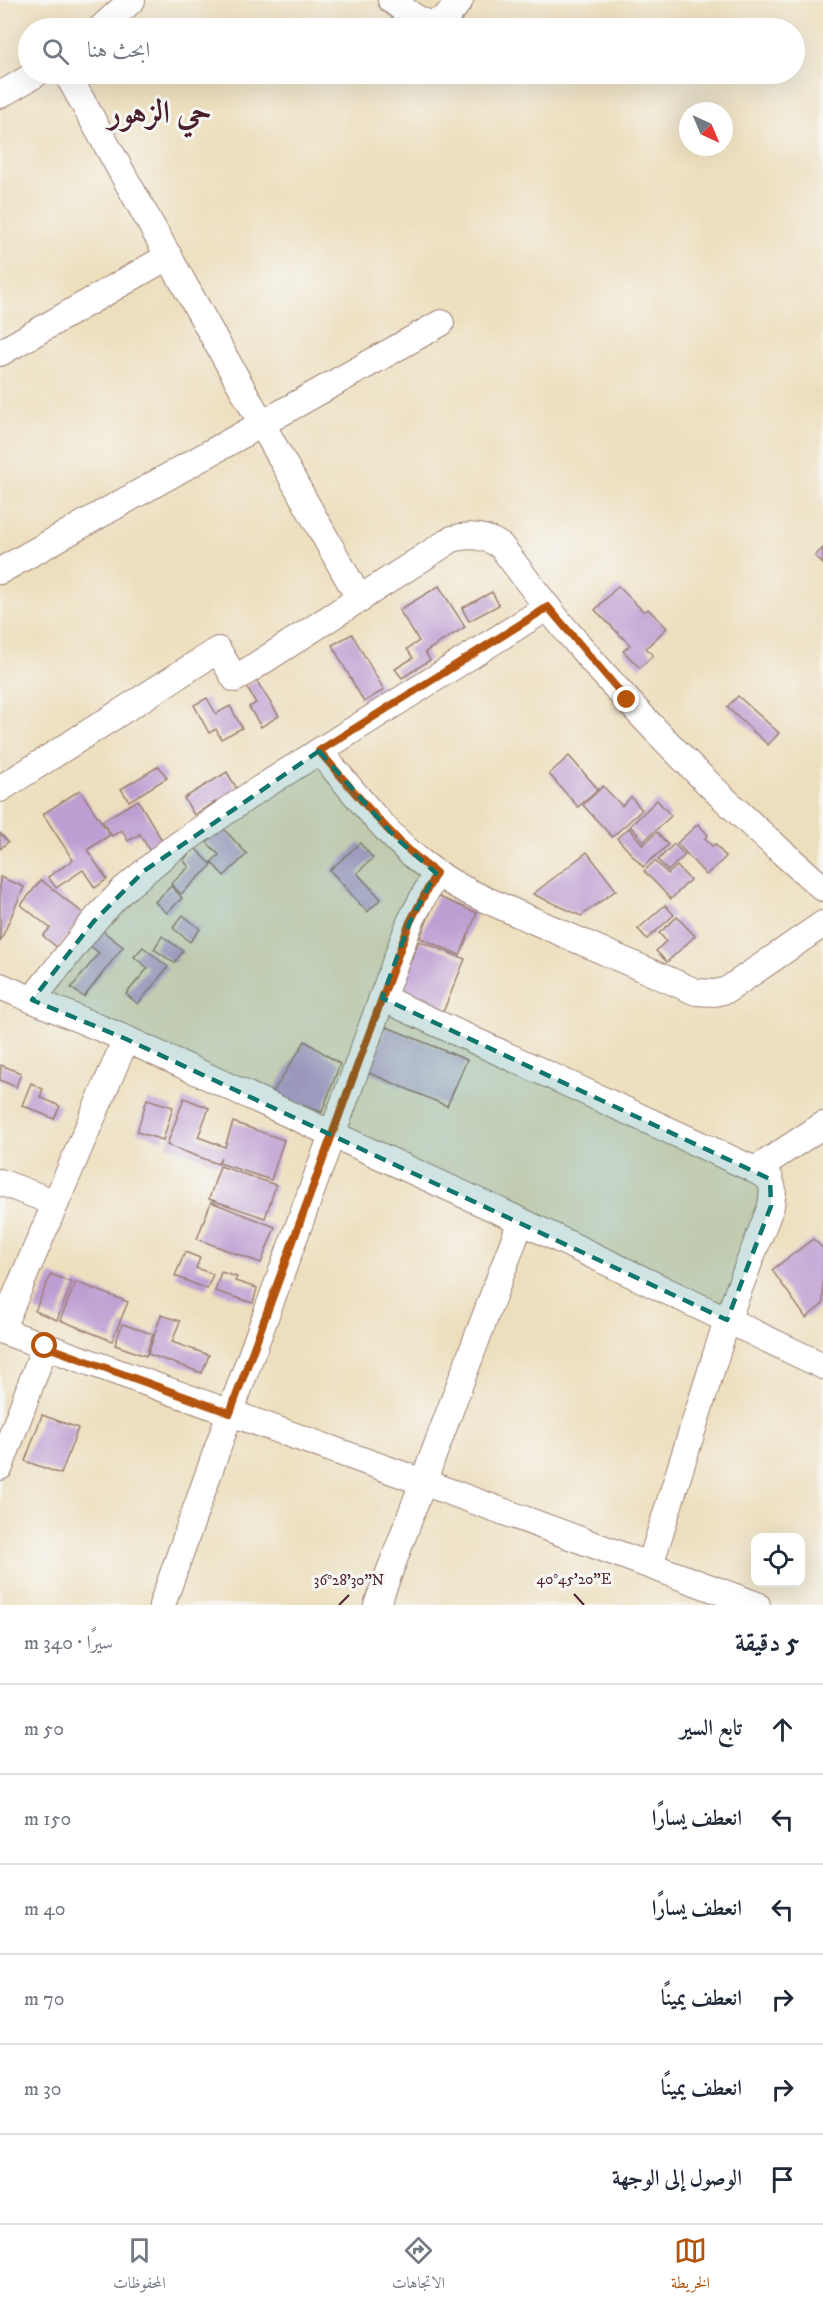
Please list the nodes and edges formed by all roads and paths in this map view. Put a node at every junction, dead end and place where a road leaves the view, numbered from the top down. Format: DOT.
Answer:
graph roads {
  1 [pos="132,0"];
  2 [pos="391,0"];
  3 [pos="460,0"];
  4 [pos="112,18"];
  5 [pos="416,18"];
  6 [pos="445,18"];
  7 [pos="19,84"];
  8 [pos="73,84"];
  9 [pos="0,95"];
  10 [pos="169,256"];
  11 [pos="441,322"];
  12 [pos="0,353"];
  13 [pos="261,423"];
  14 [pos="0,571"];
  15 [pos="360,600"];
  16 [pos="548,607"];
  17 [pos="319,751"];
  18 [pos="0,789"];
  19 [pos="436,873"];
  20 [pos="823,888"];
  21 [pos="823,924"];
  22 [pos="0,986"];
  23 [pos="382,998"];
  24 [pos="32,1000"];
  25 [pos="126,1039"];
  26 [pos="823,1125"];
  27 [pos="332,1134"];
  28 [pos="755,1170"];
  29 [pos="0,1182"];
  30 [pos="56,1203"];
  31 [pos="521,1221"];
  32 [pos="728,1320"];
  33 [pos="0,1330"];
  34 [pos="45,1346"];
  35 [pos="823,1366"];
  36 [pos="230,1413"];
  37 [pos="0,1467"];
  38 [pos="423,1482"];
  39 [pos="650,1565"];
  40 [pos="162,1605"];
  41 [pos="377,1605"];
  42 [pos="757,1605"];
  1 -- 4 [label="street"];
  2 -- 5 [label="street"];
  3 -- 6 [label="street"];
  7 -- 9 [label="street"];
  8 -- 10 [label="street"];
  10 -- 12 [label="street"];
  10 -- 13 [label="street"];
  11 -- 13 [label="street"];
  13 -- 14 [label="street"];
  13 -- 15 [label="street"];
  15 -- 16 [label="street"];
  15 -- 18 [label="street"];
  16 -- 17 [label="street"];
  16 -- 20 [label="street"];
  17 -- 19 [label="street"];
  17 -- 24 [label="street"];
  19 -- 21 [label="street"];
  19 -- 23 [label="street"];
  22 -- 24 [label="street"];
  23 -- 27 [label="street"];
  23 -- 28 [label="street"];
  24 -- 25 [label="street"];
  25 -- 27 [label="street"];
  25 -- 30 [label="street"];
  26 -- 28 [label="street"];
  27 -- 31 [label="street"];
  27 -- 36 [label="street"];
  28 -- 32 [label="street"];
  29 -- 30 [label="street"];
  30 -- 33 [label="street"];
  31 -- 32 [label="street"];
  31 -- 38 [label="street"];
  32 -- 35 [label="street"];
  32 -- 39 [label="street"];
  33 -- 34 [label="street"];
  34 -- 36 [label="street"];
  34 -- 37 [label="street"];
  36 -- 38 [label="street"];
  36 -- 40 [label="street"];
  38 -- 39 [label="street"];
  38 -- 41 [label="street"];
  39 -- 42 [label="street"];
}
